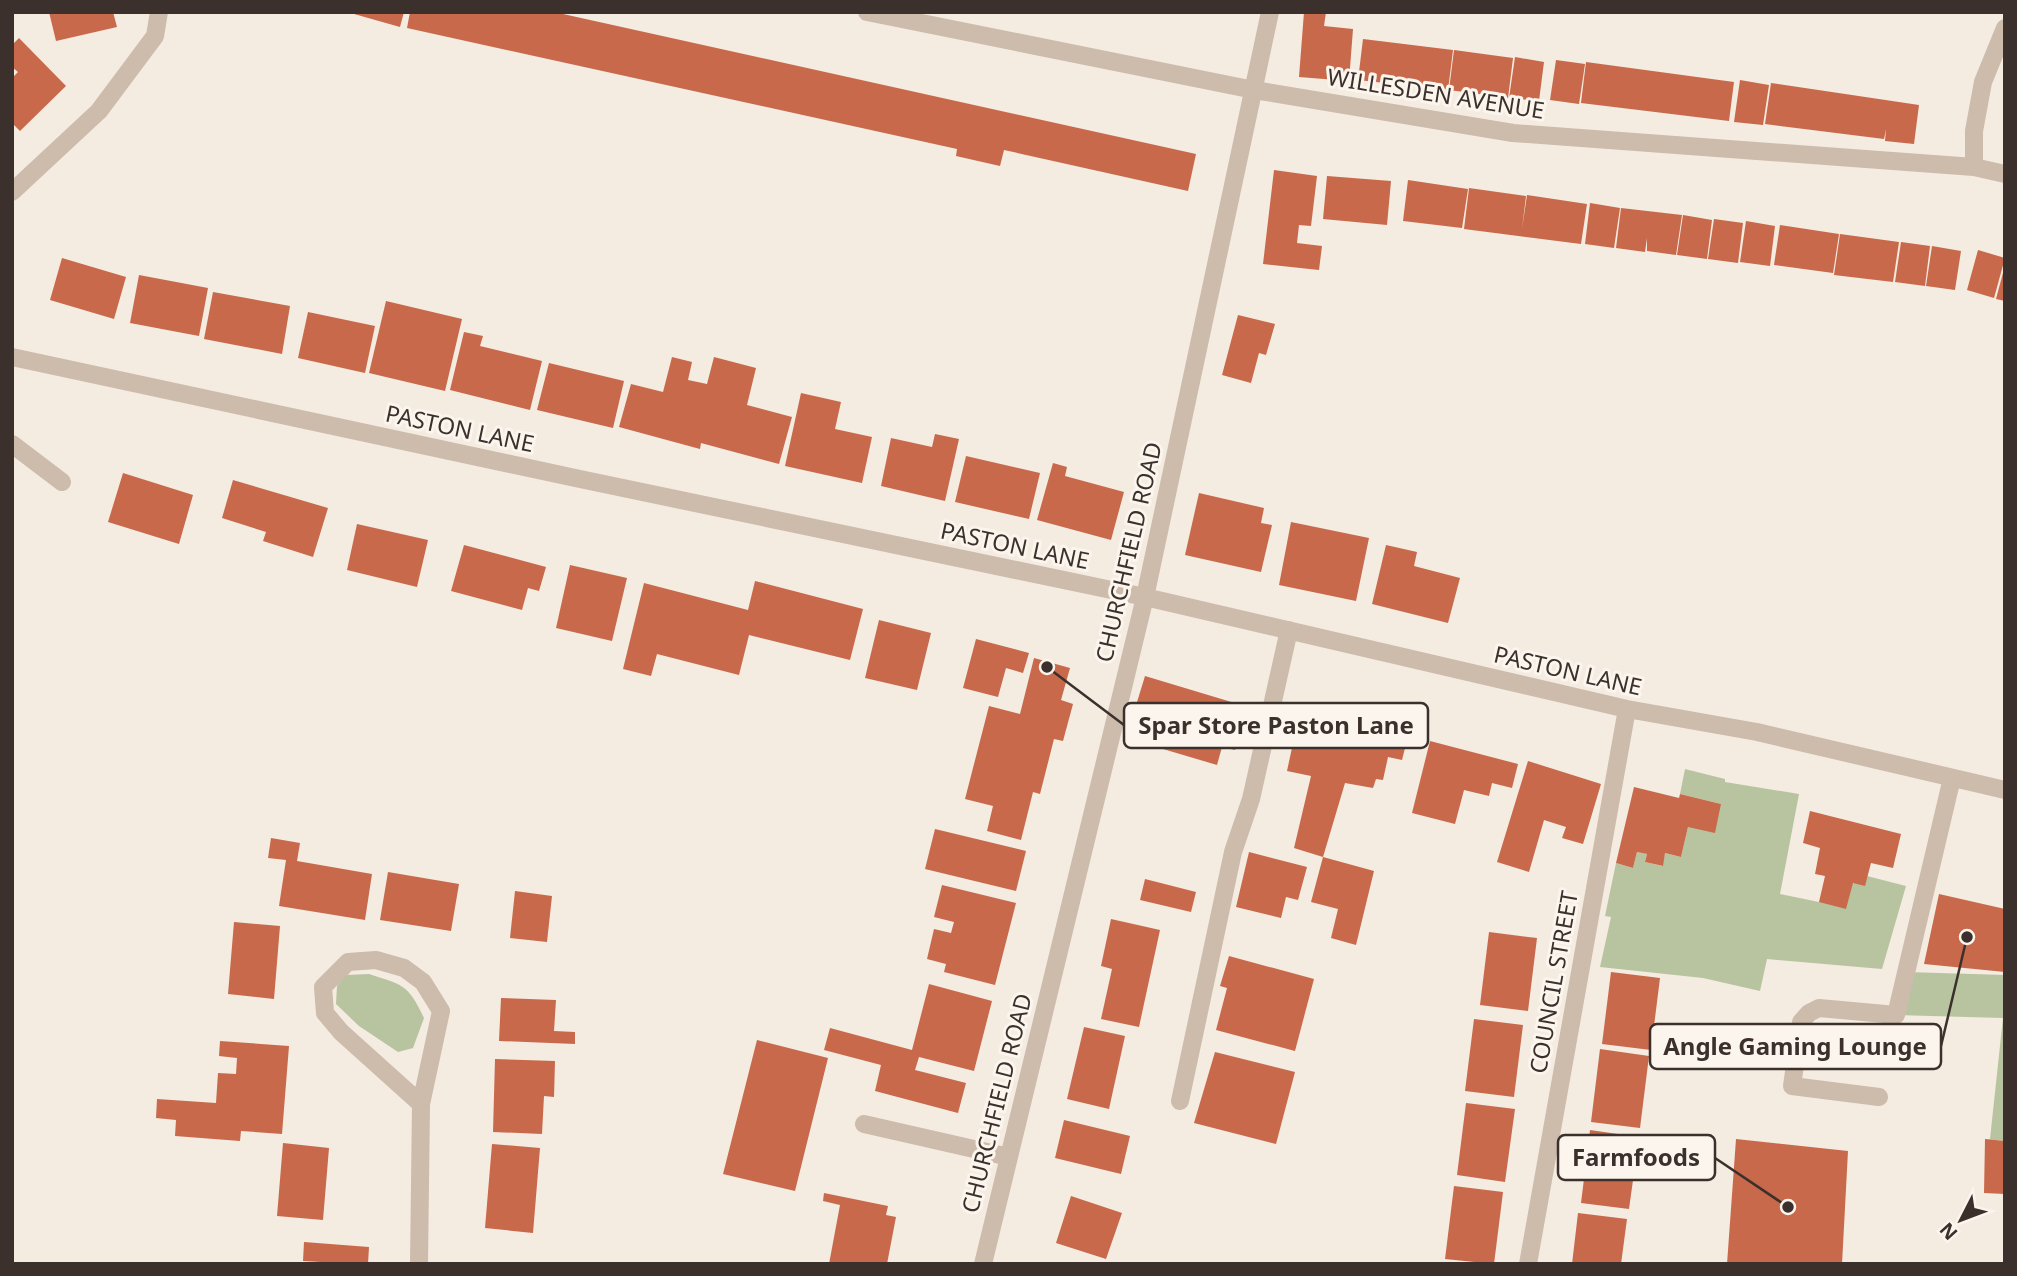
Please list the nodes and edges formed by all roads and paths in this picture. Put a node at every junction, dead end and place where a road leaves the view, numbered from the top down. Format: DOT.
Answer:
graph roads {
  1 [pos="159,12"];
  2 [pos="867,12"];
  3 [pos="1270,12"];
  4 [pos="2005,28"];
  5 [pos="1254,90"];
  6 [pos="1975,167"];
  7 [pos="2005,174"];
  8 [pos="12,192"];
  9 [pos="12,357"];
  10 [pos="12,444"];
  11 [pos="62,482"];
  12 [pos="1145,597"];
  13 [pos="1289,631"];
  14 [pos="1627,709"];
  15 [pos="1952,778"];
  16 [pos="2005,790"];
  17 [pos="1879,1097"];
  18 [pos="1180,1101"];
  19 [pos="421,1104"];
  20 [pos="864,1124"];
  21 [pos="1009,1157"];
  22 [pos="419,1264"];
  23 [pos="983,1264"];
  24 [pos="1528,1264"];
  1 -- 8 [label="street"];
  2 -- 5 [label="street, WILLESDEN AVENUE"];
  3 -- 5 [label="street, CHURCHFIELD ROAD"];
  4 -- 6 [label="street"];
  5 -- 6 [label="street, WILLESDEN AVENUE"];
  5 -- 12 [label="street, CHURCHFIELD ROAD"];
  6 -- 7 [label="street, WILLESDEN AVENUE"];
  9 -- 12 [label="street, PASTON LANE"];
  10 -- 11 [label="street"];
  12 -- 13 [label="street, PASTON LANE"];
  12 -- 21 [label="street, CHURCHFIELD ROAD"];
  13 -- 14 [label="street, PASTON LANE"];
  13 -- 18 [label="street"];
  14 -- 15 [label="street, PASTON LANE"];
  14 -- 24 [label="street, COUNCIL STREET"];
  15 -- 16 [label="street, PASTON LANE"];
  15 -- 17 [label="street"];
  19 -- 19 [label="street"];
  19 -- 22 [label="street"];
  20 -- 21 [label="street"];
  21 -- 23 [label="street, CHURCHFIELD ROAD"];
}
